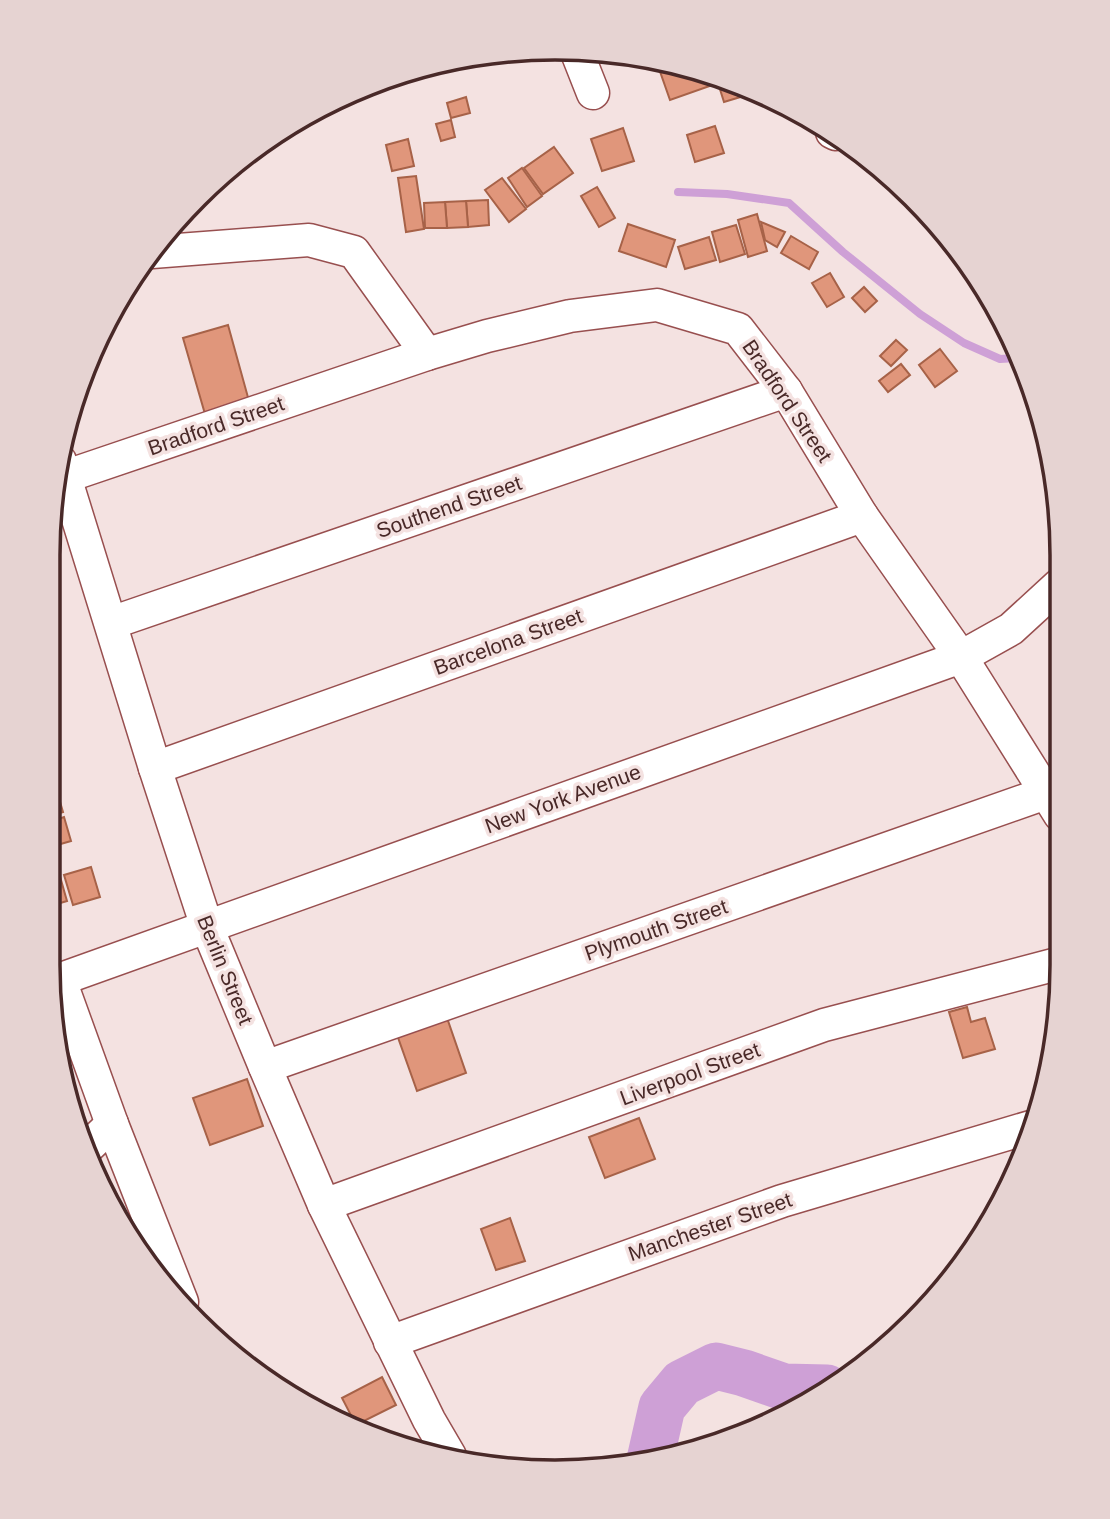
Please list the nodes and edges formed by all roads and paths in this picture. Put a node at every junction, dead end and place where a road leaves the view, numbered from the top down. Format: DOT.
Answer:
graph roads {
  1 [pos="580,61"];
  2 [pos="593,93"];
  3 [pos="164,251"];
  4 [pos="427,354"];
  5 [pos="786,391"];
  6 [pos="68,467"];
  7 [pos="66,480"];
  8 [pos="862,516"];
  9 [pos="1050,593"];
  10 [pos="111,623"];
  11 [pos="961,657"];
  12 [pos="155,768"];
  13 [pos="1050,798"];
  14 [pos="1050,805"];
  15 [pos="207,927"];
  16 [pos="1050,966"];
  17 [pos="61,980"];
  18 [pos="61,997"];
  19 [pos="265,1067"];
  20 [pos="112,1124"];
  21 [pos="1021,1131"];
  22 [pos="93,1142"];
  23 [pos="324,1205"];
  24 [pos="172,1279"];
  25 [pos="390,1342"];
  26 [pos="445,1447"];
  1 -- 2 [label="street"];
  3 -- 4 [label="street"];
  4 -- 5 [label="street, Bradford Street"];
  4 -- 6 [label="street, Bradford Street"];
  5 -- 8 [label="street, Bradford Street"];
  5 -- 10 [label="street, Southend Street"];
  7 -- 10 [label="street, Berlin Street"];
  8 -- 11 [label="street, Bradford Street"];
  8 -- 12 [label="street, Barcelona Street"];
  9 -- 11 [label="street, New York Avenue"];
  10 -- 12 [label="street, Berlin Street"];
  11 -- 13 [label="street, Bradford Street"];
  11 -- 15 [label="street, New York Avenue"];
  12 -- 15 [label="street, Berlin Street"];
  14 -- 19 [label="street, Plymouth Street"];
  15 -- 17 [label="street, New York Avenue"];
  15 -- 19 [label="street, Berlin Street"];
  16 -- 23 [label="street, Liverpool Street"];
  18 -- 20 [label="street"];
  19 -- 23 [label="street, Berlin Street"];
  20 -- 22 [label="street"];
  20 -- 24 [label="street"];
  21 -- 25 [label="street, Manchester Street"];
  23 -- 25 [label="street, Berlin Street"];
  25 -- 26 [label="street, Berlin Street"];
}
